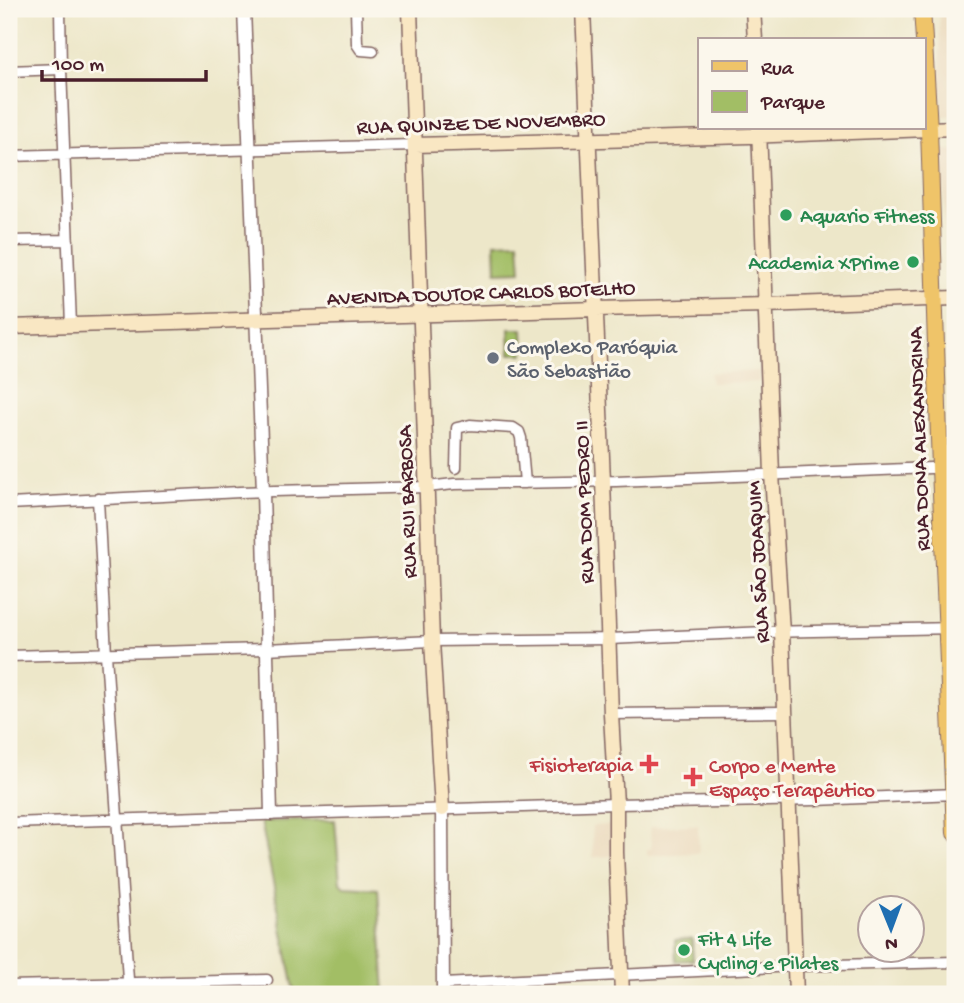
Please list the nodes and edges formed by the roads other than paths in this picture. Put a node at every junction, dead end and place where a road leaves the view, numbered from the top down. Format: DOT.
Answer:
graph roads {
  1 [pos="60,9"];
  2 [pos="244,9"];
  3 [pos="356,9"];
  4 [pos="410,9"];
  5 [pos="583,9"];
  6 [pos="753,9"];
  7 [pos="922,9"];
  8 [pos="755,38"];
  9 [pos="924,38"];
  10 [pos="373,51"];
  11 [pos="61,69"];
  12 [pos="9,71"];
  13 [pos="926,77"];
  14 [pos="955,128"];
  15 [pos="926,129"];
  16 [pos="929,129"];
  17 [pos="872,130"];
  18 [pos="759,132"];
  19 [pos="589,139"];
  20 [pos="415,145"];
  21 [pos="249,150"];
  22 [pos="64,155"];
  23 [pos="9,156"];
  24 [pos="68,240"];
  25 [pos="9,241"];
  26 [pos="955,298"];
  27 [pos="934,299"];
  28 [pos="766,305"];
  29 [pos="596,309"];
  30 [pos="421,315"];
  31 [pos="256,320"];
  32 [pos="71,325"];
  33 [pos="9,327"];
  34 [pos="456,468"];
  35 [pos="948,468"];
  36 [pos="772,474"];
  37 [pos="603,481"];
  38 [pos="525,483"];
  39 [pos="427,486"];
  40 [pos="262,491"];
  41 [pos="98,499"];
  42 [pos="9,504"];
  43 [pos="951,628"];
  44 [pos="782,632"];
  45 [pos="609,639"];
  46 [pos="432,641"];
  47 [pos="266,649"];
  48 [pos="106,654"];
  49 [pos="9,656"];
  50 [pos="786,712"];
  51 [pos="611,714"];
  52 [pos="955,794"];
  53 [pos="788,799"];
  54 [pos="616,804"];
  55 [pos="442,810"];
  56 [pos="271,814"];
  57 [pos="118,819"];
  58 [pos="9,823"];
  59 [pos="955,833"];
  60 [pos="955,961"];
  61 [pos="795,966"];
  62 [pos="621,974"];
  63 [pos="267,980"];
  64 [pos="9,986"];
  65 [pos="129,989"];
  66 [pos="443,989"];
  67 [pos="622,994"];
  68 [pos="796,994"];
  1 -- 11 [label="street"];
  2 -- 21 [label="street"];
  3 -- 10 [label="street"];
  4 -- 20 [label="main road, RUA RUI BARBOSA"];
  5 -- 19 [label="main road, RUA DOM PEDRO II"];
  6 -- 8 [label="main road"];
  7 -- 9 [label="main road, RUA DONA ALEXANDRINA"];
  11 -- 12 [label="street"];
  11 -- 22 [label="street"];
  13 -- 16 [label="main road, RUA DONA ALEXANDRINA"];
  14 -- 16 [label="main road, RUA QUINZE DE NOVEMBRO"];
  15 -- 16 [label="main road, RUA QUINZE DE NOVEMBRO"];
  16 -- 27 [label="main road, RUA DONA ALEXANDRINA"];
  17 -- 18 [label="main road, RUA QUINZE DE NOVEMBRO"];
  18 -- 19 [label="main road, RUA QUINZE DE NOVEMBRO"];
  18 -- 28 [label="main road, RUA SÃO JOAQUIM"];
  19 -- 20 [label="main road, RUA QUINZE DE NOVEMBRO"];
  19 -- 29 [label="main road, RUA DOM PEDRO II"];
  20 -- 21 [label="street, RUA QUINZE DE NOVEMBRO"];
  20 -- 30 [label="main road, RUA RUI BARBOSA"];
  21 -- 22 [label="street, RUA QUINZE DE NOVEMBRO"];
  21 -- 31 [label="street"];
  22 -- 23 [label="street, RUA QUINZE DE NOVEMBRO"];
  22 -- 24 [label="street"];
  24 -- 25 [label="street"];
  24 -- 32 [label="street"];
  26 -- 27 [label="main road, AVENIDA DOUTOR CARLOS BOTELHO"];
  27 -- 28 [label="main road, AVENIDA DOUTOR CARLOS BOTELHO"];
  27 -- 35 [label="main road, RUA DONA ALEXANDRINA"];
  28 -- 29 [label="main road, AVENIDA DOUTOR CARLOS BOTELHO"];
  28 -- 36 [label="main road, RUA SÃO JOAQUIM"];
  29 -- 30 [label="main road, AVENIDA DOUTOR CARLOS BOTELHO"];
  29 -- 37 [label="main road, RUA DOM PEDRO II"];
  30 -- 31 [label="main road, AVENIDA DOUTOR CARLOS BOTELHO"];
  30 -- 39 [label="main road, RUA RUI BARBOSA"];
  31 -- 32 [label="main road, AVENIDA DOUTOR CARLOS BOTELHO"];
  31 -- 40 [label="street"];
  32 -- 33 [label="main road, AVENIDA DOUTOR CARLOS BOTELHO"];
  34 -- 38 [label="street"];
  35 -- 36 [label="street"];
  35 -- 43 [label="main road, RUA DONA ALEXANDRINA"];
  36 -- 37 [label="street"];
  36 -- 44 [label="main road, RUA SÃO JOAQUIM"];
  37 -- 38 [label="street"];
  37 -- 45 [label="main road, RUA DOM PEDRO II"];
  38 -- 39 [label="street"];
  39 -- 40 [label="street"];
  39 -- 46 [label="main road, RUA RUI BARBOSA"];
  40 -- 41 [label="street"];
  40 -- 47 [label="street"];
  41 -- 42 [label="street"];
  41 -- 48 [label="street"];
  43 -- 44 [label="street"];
  43 -- 52 [label="main road, RUA DONA ALEXANDRINA"];
  44 -- 45 [label="street"];
  44 -- 50 [label="main road, RUA SÃO JOAQUIM"];
  45 -- 46 [label="street"];
  45 -- 51 [label="main road, RUA DOM PEDRO II"];
  46 -- 47 [label="street"];
  46 -- 55 [label="main road, RUA RUI BARBOSA"];
  47 -- 48 [label="street"];
  47 -- 56 [label="street"];
  48 -- 49 [label="street"];
  48 -- 57 [label="street"];
  50 -- 51 [label="street"];
  50 -- 53 [label="main road, RUA SÃO JOAQUIM"];
  51 -- 54 [label="main road, RUA DOM PEDRO II"];
  52 -- 53 [label="street"];
  52 -- 59 [label="main road, RUA DONA ALEXANDRINA"];
  53 -- 54 [label="street"];
  53 -- 61 [label="main road, RUA SÃO JOAQUIM"];
  54 -- 55 [label="street"];
  54 -- 62 [label="main road, RUA DOM PEDRO II"];
  55 -- 56 [label="street"];
  55 -- 66 [label="street, RUA RUI BARBOSA"];
  56 -- 57 [label="street"];
  57 -- 58 [label="street"];
  57 -- 65 [label="street"];
  60 -- 61 [label="street"];
  61 -- 62 [label="street"];
  61 -- 68 [label="main road, RUA SÃO JOAQUIM"];
  62 -- 66 [label="street"];
  62 -- 67 [label="main road, RUA DOM PEDRO II"];
  63 -- 65 [label="street"];
  64 -- 65 [label="street"];
}
